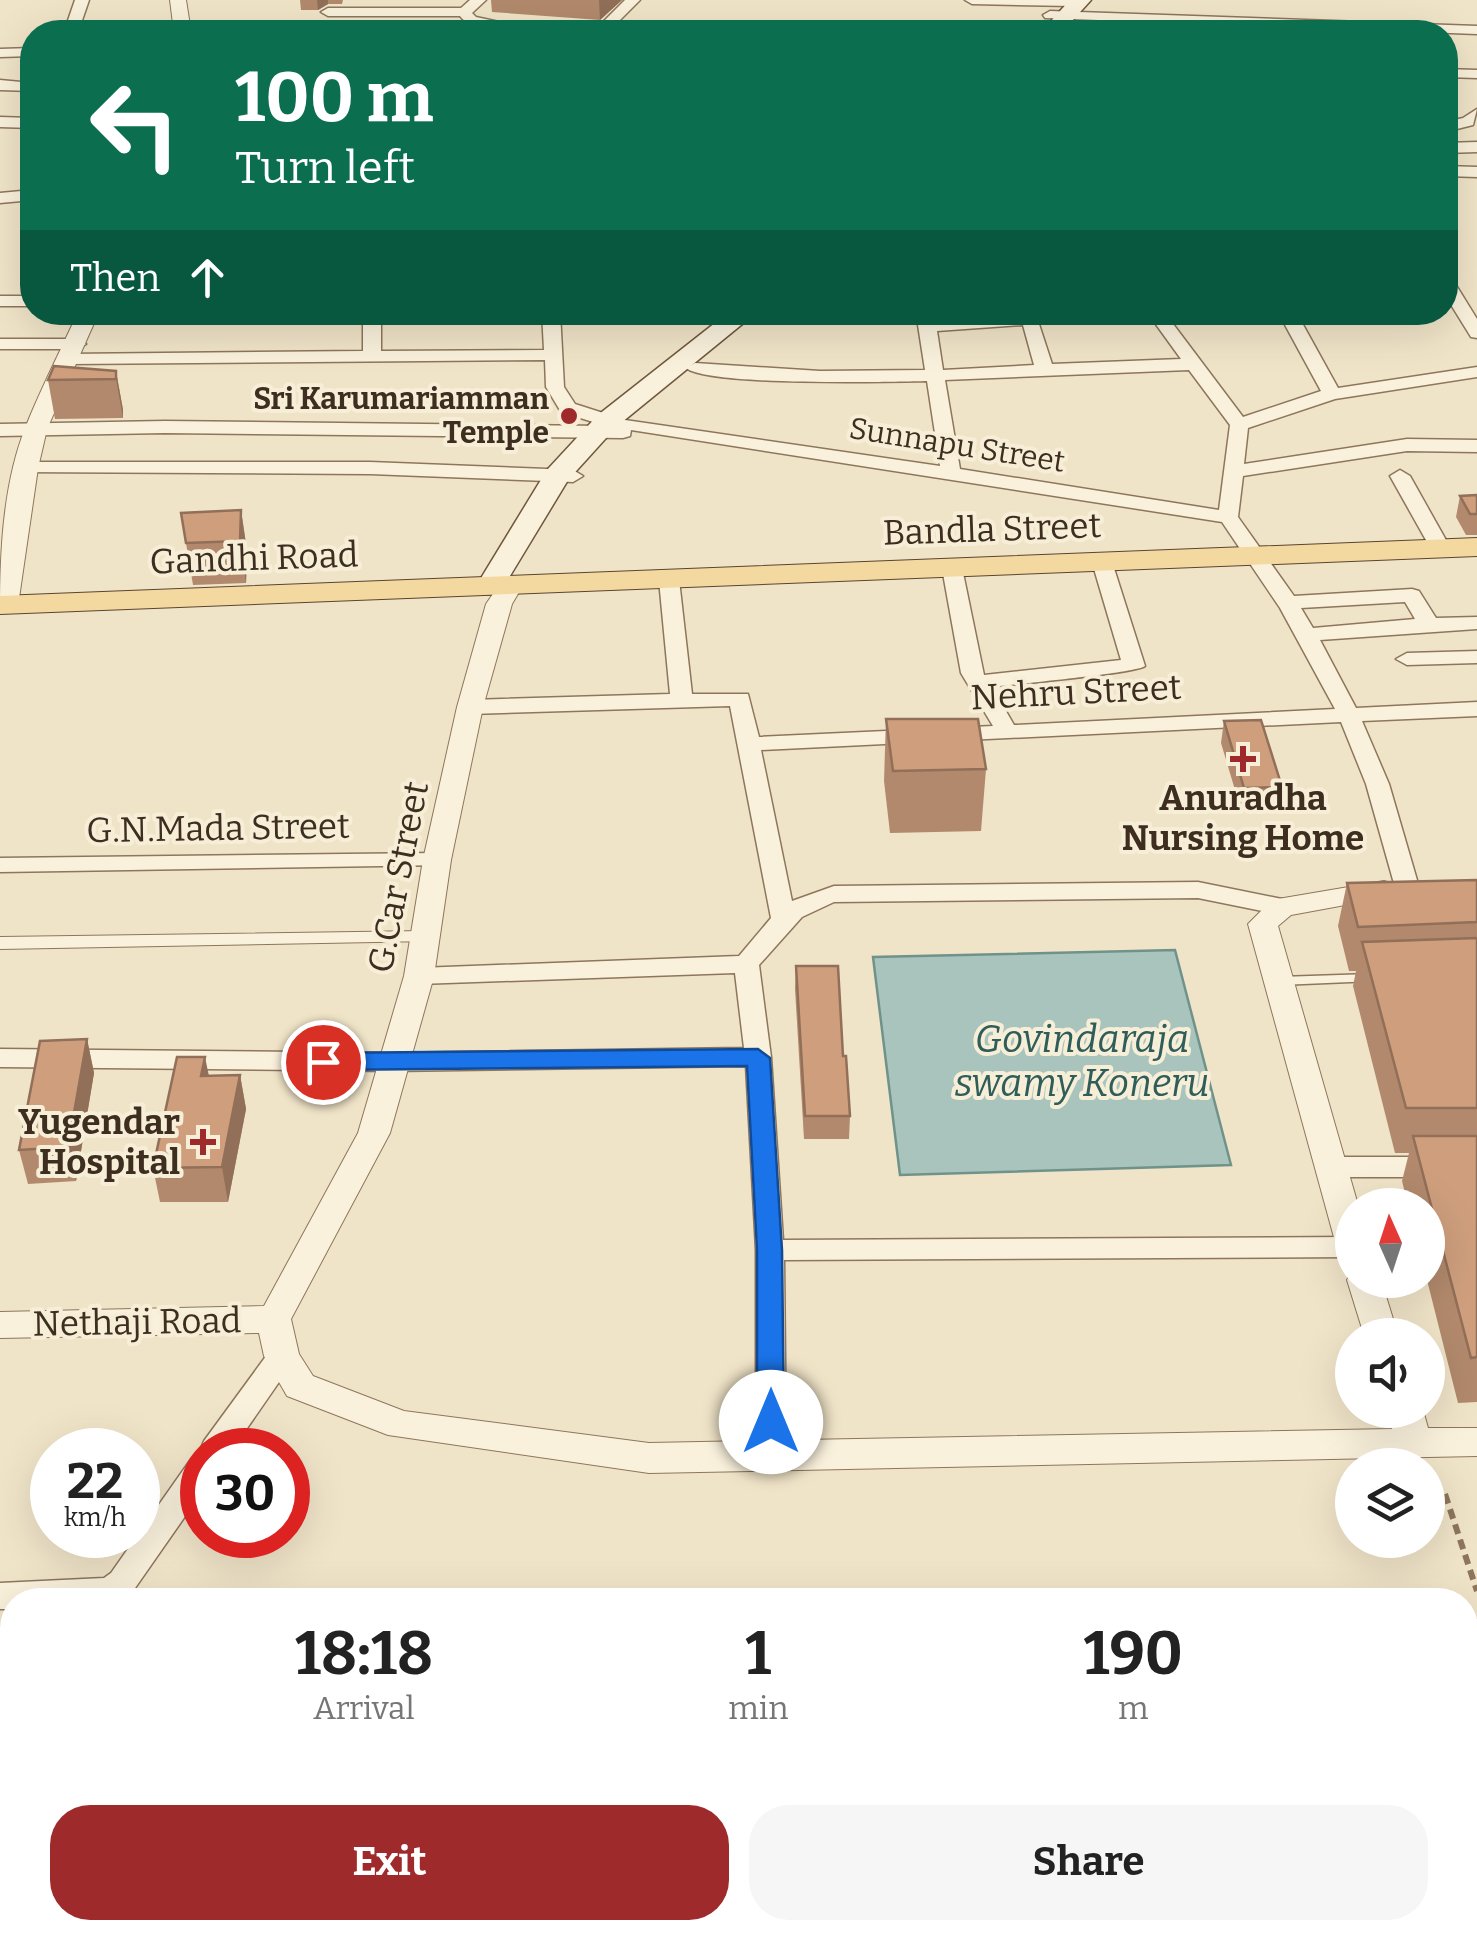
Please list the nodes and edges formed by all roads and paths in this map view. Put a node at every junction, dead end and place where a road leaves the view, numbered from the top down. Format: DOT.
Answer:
graph roads {
  1 [pos="480,0"];
  2 [pos="633,0"];
  3 [pos="972,0"];
  4 [pos="330,6"];
  5 [pos="1064,10"];
  6 [pos="464,12"];
  7 [pos="1107,17"];
  8 [pos="470,20"];
  9 [pos="612,20"];
  10 [pos="1110,20"];
  11 [pos="1138,20"];
  12 [pos="1458,302"];
  13 [pos="83,325"];
  14 [pos="372,325"];
  15 [pos="552,325"];
  16 [pos="731,325"];
  17 [pos="743,325"];
  18 [pos="927,325"];
  19 [pos="1032,325"];
  20 [pos="1165,325"];
  21 [pos="1294,325"];
  22 [pos="1477,333"];
  23 [pos="0,344"];
  24 [pos="73,352"];
  25 [pos="554,356"];
  26 [pos="372,357"];
  27 [pos="1194,364"];
  28 [pos="695,368"];
  29 [pos="1045,370"];
  30 [pos="1477,372"];
  31 [pos="935,376"];
  32 [pos="1332,394"];
  33 [pos="1239,426"];
  34 [pos="617,427"];
  35 [pos="36,429"];
  36 [pos="0,430"];
  37 [pos="1477,446"];
  38 [pos="26,468"];
  39 [pos="1233,472"];
  40 [pos="951,474"];
  41 [pos="566,476"];
  42 [pos="1400,476"];
  43 [pos="1228,517"];
  44 [pos="1477,547"];
  45 [pos="1442,549"];
  46 [pos="1257,554"];
  47 [pos="1102,562"];
  48 [pos="952,568"];
  49 [pos="669,580"];
  50 [pos="499,593"];
  51 [pos="1285,603"];
  52 [pos="2,605"];
  53 [pos="1477,623"];
  54 [pos="1429,624"];
  55 [pos="1304,635"];
  56 [pos="1477,657"];
  57 [pos="1407,659"];
  58 [pos="977,683"];
  59 [pos="682,701"];
  60 [pos="470,706"];
  61 [pos="1477,709"];
  62 [pos="1347,713"];
  63 [pos="1007,731"];
  64 [pos="748,744"];
  65 [pos="437,860"];
  66 [pos="0,865"];
  67 [pos="1442,886"];
  68 [pos="1407,887"];
  69 [pos="1282,907"];
  70 [pos="783,918"];
  71 [pos="424,937"];
  72 [pos="0,943"];
  73 [pos="746,964"];
  74 [pos="419,976"];
  75 [pos="1378,978"];
  76 [pos="1279,981"];
  77 [pos="0,1058"];
  78 [pos="758,1058"];
  79 [pos="392,1062"];
  80 [pos="1332,1167"];
  81 [pos="1477,1167"];
  82 [pos="1337,1188"];
  83 [pos="1335,1244"];
  84 [pos="770,1250"];
  85 [pos="274,1319"];
  86 [pos="0,1325"];
  87 [pos="282,1356"];
  88 [pos="231,1428"];
  89 [pos="1367,1428"];
  90 [pos="1418,1428"];
  91 [pos="1477,1442"];
  92 [pos="771,1456"];
  93 [pos="1445,1494"];
  94 [pos="180,1499"];
  95 [pos="114,1588"];
  96 [pos="1476,1588"];
  1 -- 6 [label="street"];
  2 -- 9 [label="street"];
  3 -- 5 [label="street"];
  4 -- 6 [label="street"];
  5 -- 7 [label="street"];
  6 -- 8 [label="street"];
  7 -- 10 [label="street"];
  7 -- 11 [label="street"];
  12 -- 22 [label="street"];
  13 -- 24 [label="street"];
  14 -- 26 [label="street"];
  15 -- 25 [label="street"];
  16 -- 34 [label="main road"];
  17 -- 28 [label="main road"];
  18 -- 31 [label="street"];
  19 -- 29 [label="street"];
  20 -- 27 [label="street"];
  21 -- 32 [label="street"];
  23 -- 24 [label="street"];
  24 -- 26 [label="street"];
  24 -- 35 [label="street"];
  25 -- 26 [label="street"];
  25 -- 34 [label="street"];
  27 -- 29 [label="street"];
  27 -- 33 [label="street"];
  28 -- 31 [label="street"];
  28 -- 34 [label="main road"];
  29 -- 31 [label="street"];
  30 -- 32 [label="street"];
  31 -- 40 [label="street"];
  32 -- 33 [label="street"];
  33 -- 39 [label="street"];
  34 -- 35 [label="street"];
  34 -- 40 [label="street, Sunnapu Street"];
  34 -- 41 [label="main road"];
  35 -- 36 [label="street"];
  35 -- 38 [label="street"];
  37 -- 39 [label="street"];
  38 -- 41 [label="street"];
  38 -- 52 [label="street"];
  39 -- 43 [label="street"];
  40 -- 43 [label="street, Sunnapu Street"];
  41 -- 50 [label="main road"];
  42 -- 45 [label="street"];
  43 -- 46 [label="street"];
  44 -- 45 [label="main road, Bandla Street"];
  45 -- 46 [label="main road, Bandla Street"];
  46 -- 47 [label="main road, Bandla Street"];
  46 -- 51 [label="street"];
  47 -- 48 [label="main road, Bandla Street"];
  47 -- 58 [label="street"];
  48 -- 49 [label="main road, Bandla Street"];
  48 -- 58 [label="street"];
  49 -- 50 [label="main road, Bandla Street"];
  49 -- 59 [label="street"];
  50 -- 52 [label="main road, Gandhi Road"];
  50 -- 60 [label="street, G.Car Street"];
  51 -- 54 [label="street"];
  51 -- 55 [label="street"];
  53 -- 54 [label="street"];
  54 -- 55 [label="street"];
  55 -- 62 [label="street"];
  56 -- 57 [label="street"];
  58 -- 63 [label="street"];
  59 -- 60 [label="street"];
  59 -- 64 [label="street"];
  60 -- 65 [label="street, G.Car Street"];
  61 -- 62 [label="street, Nehru Street"];
  62 -- 63 [label="street, Nehru Street"];
  62 -- 68 [label="street"];
  63 -- 64 [label="street, Nehru Street"];
  64 -- 70 [label="street"];
  65 -- 66 [label="street, G.N.Mada Street"];
  65 -- 71 [label="street, G.Car Street"];
  67 -- 68 [label="street"];
  68 -- 69 [label="street"];
  69 -- 70 [label="street"];
  69 -- 76 [label="street"];
  70 -- 73 [label="street"];
  71 -- 72 [label="street"];
  71 -- 74 [label="street, G.Car Street"];
  73 -- 74 [label="street"];
  73 -- 78 [label="street"];
  74 -- 79 [label="street, G.Car Street"];
  75 -- 76 [label="lane"];
  76 -- 80 [label="street"];
  77 -- 79 [label="street"];
  78 -- 79 [label="street"];
  78 -- 84 [label="street"];
  79 -- 85 [label="street, G.Car Street"];
  80 -- 81 [label="street"];
  80 -- 82 [label="street"];
  83 -- 84 [label="street"];
  84 -- 92 [label="street"];
  85 -- 86 [label="street, Nethaji Road"];
  85 -- 87 [label="street"];
  87 -- 88 [label="street"];
  87 -- 92 [label="street"];
  89 -- 92 [label="street"];
  90 -- 91 [label="street"];
  93 -- 96 [label="path"];
  94 -- 95 [label="street"];
}
